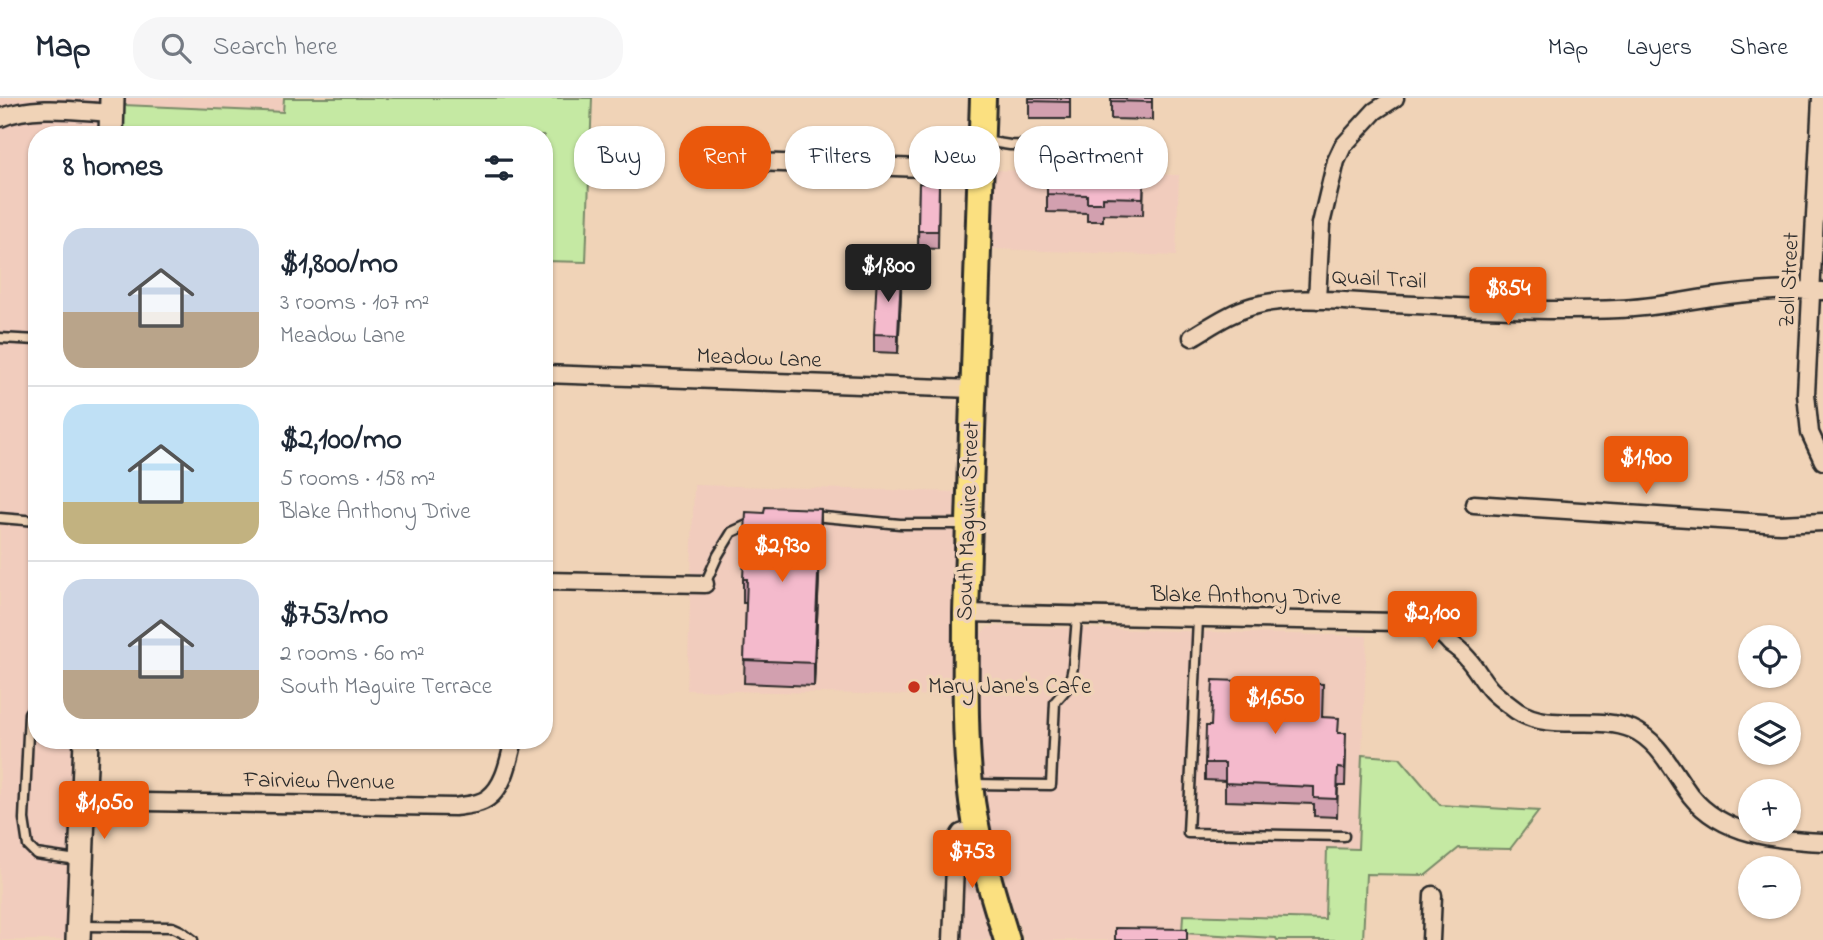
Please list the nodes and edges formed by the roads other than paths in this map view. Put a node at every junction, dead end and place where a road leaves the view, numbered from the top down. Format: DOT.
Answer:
graph roads {
  1 [pos="983,98"];
  2 [pos="1395,98"];
  3 [pos="1821,98"];
  4 [pos="112,115"];
  5 [pos="0,118"];
  6 [pos="982,126"];
  7 [pos="771,163"];
  8 [pos="909,168"];
  9 [pos="978,189"];
  10 [pos="1818,290"];
  11 [pos="1317,300"];
  12 [pos="1192,337"];
  13 [pos="0,338"];
  14 [pos="28,340"];
  15 [pos="553,374"];
  16 [pos="973,389"];
  17 [pos="1823,460"];
  18 [pos="1474,504"];
  19 [pos="805,515"];
  20 [pos="0,518"];
  21 [pos="28,520"];
  22 [pos="756,522"];
  23 [pos="1823,522"];
  24 [pos="970,524"];
  25 [pos="553,581"];
  26 [pos="705,584"];
  27 [pos="966,613"];
  28 [pos="1077,617"];
  29 [pos="1198,620"];
  30 [pos="28,734"];
  31 [pos="86,749"];
  32 [pos="511,749"];
  33 [pos="970,783"];
  34 [pos="84,801"];
  35 [pos="977,828"];
  36 [pos="1344,836"];
  37 [pos="1823,842"];
  38 [pos="81,861"];
  39 [pos="1433,895"];
  40 [pos="79,933"];
  41 [pos="193,940"];
  42 [pos="952,940"];
  43 [pos="1007,940"];
  44 [pos="1432,940"];
  1 -- 6 [label="main road, South Maguire Street"];
  2 -- 11 [label="street"];
  3 -- 10 [label="street, Zoll Street"];
  4 -- 5 [label="street"];
  7 -- 8 [label="street"];
  9 -- 16 [label="main road, South Maguire Street"];
  10 -- 11 [label="street, Quail Trail"];
  10 -- 17 [label="street, Zoll Street"];
  11 -- 12 [label="street, Quail Trail"];
  13 -- 14 [label="lane"];
  15 -- 16 [label="street, Meadow Lane"];
  16 -- 24 [label="main road, South Maguire Street"];
  18 -- 23 [label="street"];
  19 -- 24 [label="lane"];
  20 -- 21 [label="lane"];
  22 -- 26 [label="lane"];
  24 -- 27 [label="main road, South Maguire Street"];
  25 -- 26 [label="street"];
  27 -- 28 [label="street, Blake Anthony Drive"];
  27 -- 33 [label="main road, South Maguire Street"];
  28 -- 29 [label="street, Blake Anthony Drive"];
  28 -- 33 [label="lane"];
  29 -- 36 [label="lane"];
  29 -- 37 [label="street, Blake Anthony Drive"];
  30 -- 38 [label="lane"];
  31 -- 34 [label="main road"];
  32 -- 34 [label="street, Fairview Avenue"];
  33 -- 35 [label="main road, South Maguire Street"];
  34 -- 38 [label="main road"];
  35 -- 42 [label="street"];
  35 -- 43 [label="main road, South Maguire Street"];
  38 -- 40 [label="main road"];
  39 -- 44 [label="street"];
  40 -- 41 [label="lane"];
}
